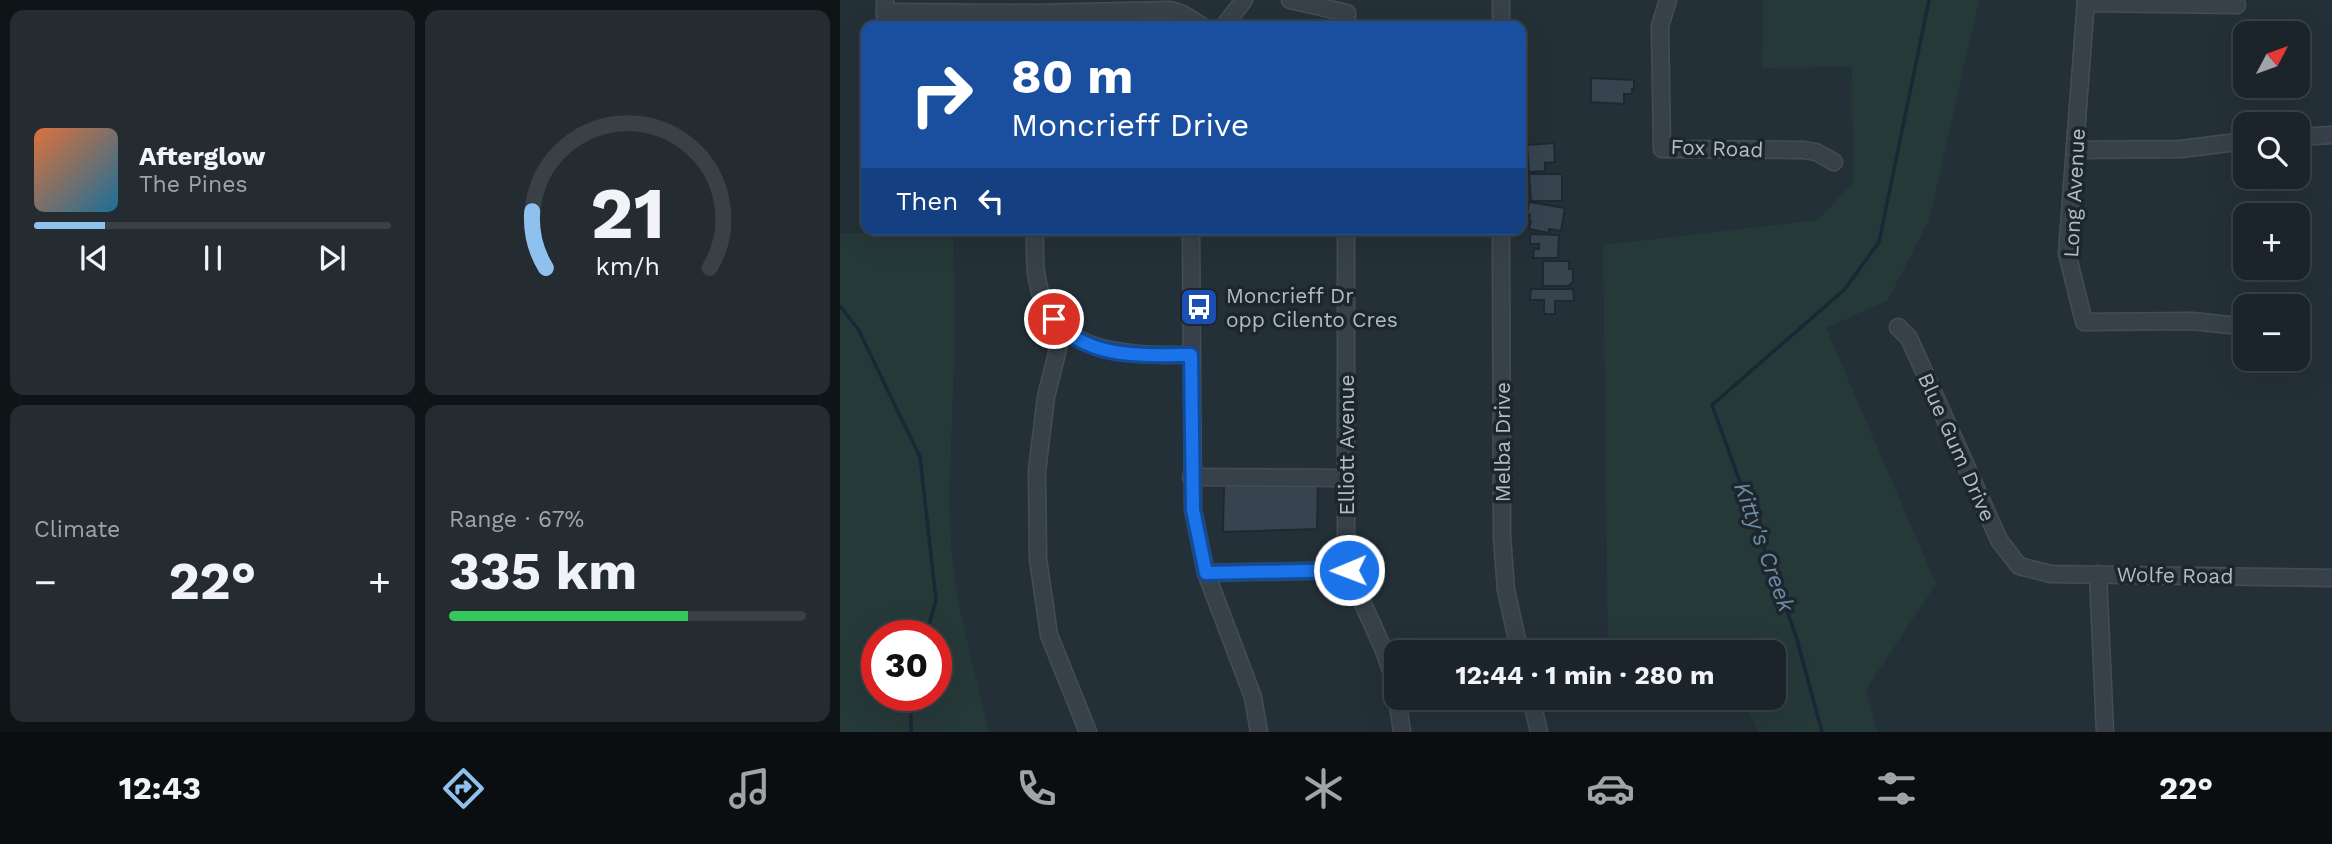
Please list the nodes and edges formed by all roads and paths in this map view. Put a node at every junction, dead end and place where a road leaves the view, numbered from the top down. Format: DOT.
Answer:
graph roads {
  1 [pos="1244,0"];
  2 [pos="1290,0"];
  3 [pos="1501,0"];
  4 [pos="1668,0"];
  5 [pos="2086,2"];
  6 [pos="2237,5"];
  7 [pos="885,13"];
  8 [pos="1035,20"];
  9 [pos="1194,21"];
  10 [pos="1228,21"];
  11 [pos="1346,21"];
  12 [pos="1501,21"];
  13 [pos="2332,135"];
  14 [pos="2310,136"];
  15 [pos="2233,142"];
  16 [pos="2075,150"];
  17 [pos="1834,162"];
  18 [pos="1035,235"];
  19 [pos="1191,235"];
  20 [pos="1346,235"];
  21 [pos="1501,235"];
  22 [pos="2231,325"];
  23 [pos="1898,327"];
  24 [pos="1063,329"];
  25 [pos="1191,355"];
  26 [pos="1191,477"];
  27 [pos="1346,478"];
  28 [pos="2019,566"];
  29 [pos="1349,570"];
  30 [pos="1206,573"];
  31 [pos="2098,574"];
  32 [pos="2332,578"];
  33 [pos="1517,640"];
  34 [pos="1384,650"];
  35 [pos="1399,710"];
  36 [pos="1534,710"];
  37 [pos="1088,732"];
  38 [pos="1259,732"];
  39 [pos="1402,732"];
  40 [pos="1539,732"];
  41 [pos="2105,732"];
  1 -- 10 [label="street"];
  2 -- 11 [label="street"];
  3 -- 12 [label="street"];
  4 -- 17 [label="street, Fox Road"];
  5 -- 6 [label="street"];
  5 -- 16 [label="street, Long Avenue"];
  7 -- 8 [label="street"];
  8 -- 9 [label="street"];
  13 -- 14 [label="street"];
  15 -- 16 [label="street"];
  16 -- 22 [label="street, Long Avenue"];
  18 -- 24 [label="street"];
  19 -- 25 [label="street"];
  20 -- 27 [label="street, Elliott Avenue"];
  21 -- 33 [label="street, Melba Drive"];
  23 -- 28 [label="street, Blue Gum Drive"];
  24 -- 25 [label="street"];
  24 -- 37 [label="street"];
  25 -- 26 [label="street"];
  26 -- 27 [label="street"];
  26 -- 30 [label="street"];
  27 -- 29 [label="street, Elliott Avenue"];
  28 -- 31 [label="street, Wolfe Road"];
  29 -- 30 [label="street"];
  29 -- 34 [label="street, Elliott Avenue"];
  30 -- 38 [label="street"];
  31 -- 32 [label="street, Wolfe Road"];
  31 -- 41 [label="street"];
  35 -- 39 [label="street, Elliott Avenue"];
  36 -- 40 [label="street"];
}
